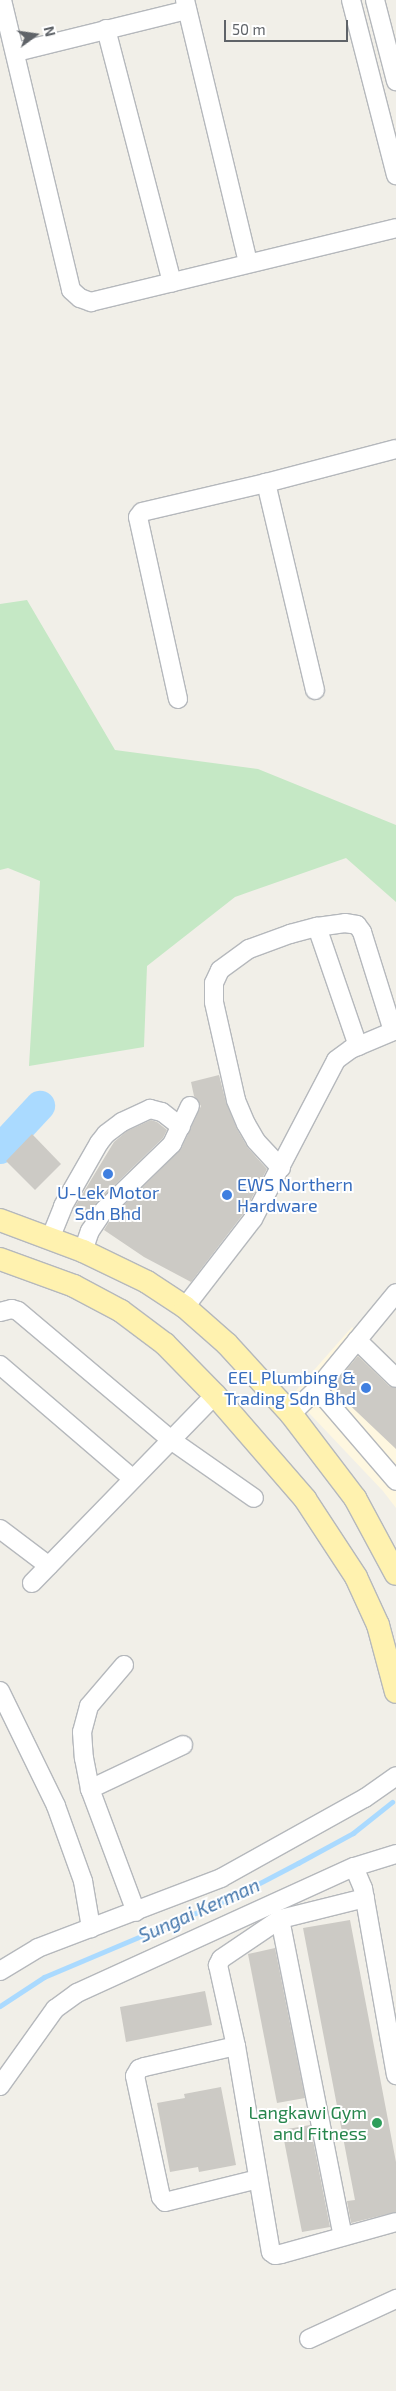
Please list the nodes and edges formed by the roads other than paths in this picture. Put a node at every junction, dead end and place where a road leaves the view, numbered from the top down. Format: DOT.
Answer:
graph roads {
  1 [pos="2,0"];
  2 [pos="351,0"];
  3 [pos="375,0"];
  4 [pos="186,5"];
  5 [pos="106,29"];
  6 [pos="16,52"];
  7 [pos="396,81"];
  8 [pos="396,175"];
  9 [pos="396,228"];
  10 [pos="248,263"];
  11 [pos="172,283"];
  12 [pos="396,449"];
  13 [pos="266,483"];
  14 [pos="315,690"];
  15 [pos="178,699"];
  16 [pos="317,927"];
  17 [pos="395,1031"];
  18 [pos="358,1046"];
  19 [pos="190,1106"];
  20 [pos="181,1127"];
  21 [pos="281,1168"];
  22 [pos="0,1220"];
  23 [pos="50,1239"];
  24 [pos="83,1251"];
  25 [pos="0,1259"];
  26 [pos="396,1293"];
  27 [pos="185,1307"];
  28 [pos="0,1312"];
  29 [pos="357,1340"];
  30 [pos="0,1365"];
  31 [pos="396,1378"];
  32 [pos="317,1389"];
  33 [pos="215,1395"];
  34 [pos="291,1414"];
  35 [pos="171,1440"];
  36 [pos="133,1479"];
  37 [pos="396,1481"];
  38 [pos="254,1498"];
  39 [pos="0,1529"];
  40 [pos="49,1566"];
  41 [pos="396,1574"];
  42 [pos="32,1583"];
  43 [pos="124,1665"];
  44 [pos="0,1691"];
  45 [pos="396,1692"];
  46 [pos="183,1745"];
  47 [pos="396,1776"];
  48 [pos="90,1789"];
  49 [pos="396,1854"];
  50 [pos="354,1868"];
  51 [pos="365,1898"];
  52 [pos="136,1912"];
  53 [pos="280,1919"];
  54 [pos="91,1928"];
  55 [pos="0,1971"];
  56 [pos="236,2046"];
  57 [pos="396,2075"];
  58 [pos="0,2086"];
  59 [pos="258,2179"];
  60 [pos="396,2222"];
  61 [pos="343,2236"];
  62 [pos="396,2299"];
  63 [pos="309,2339"];
  1 -- 6 [label="street"];
  2 -- 8 [label="street"];
  3 -- 7 [label="street"];
  4 -- 5 [label="street"];
  4 -- 10 [label="street"];
  5 -- 6 [label="street"];
  5 -- 11 [label="street"];
  6 -- 11 [label="street"];
  9 -- 10 [label="street"];
  10 -- 11 [label="street"];
  12 -- 13 [label="street"];
  13 -- 14 [label="street"];
  13 -- 15 [label="street"];
  16 -- 17 [label="street"];
  16 -- 18 [label="street"];
  16 -- 21 [label="street"];
  17 -- 18 [label="street"];
  18 -- 21 [label="street"];
  19 -- 20 [label="street"];
  20 -- 23 [label="street"];
  20 -- 24 [label="street"];
  21 -- 27 [label="street"];
  22 -- 23 [label="main road"];
  23 -- 24 [label="main road"];
  24 -- 27 [label="main road"];
  25 -- 33 [label="main road"];
  26 -- 29 [label="street"];
  27 -- 34 [label="main road"];
  28 -- 35 [label="street"];
  29 -- 31 [label="street"];
  29 -- 32 [label="street"];
  30 -- 36 [label="street"];
  32 -- 34 [label="street"];
  32 -- 37 [label="street"];
  33 -- 35 [label="street"];
  33 -- 45 [label="main road"];
  34 -- 41 [label="main road"];
  35 -- 36 [label="street"];
  35 -- 38 [label="street"];
  36 -- 40 [label="street"];
  39 -- 40 [label="street"];
  40 -- 42 [label="street"];
  43 -- 48 [label="street"];
  44 -- 54 [label="street"];
  46 -- 48 [label="street"];
  47 -- 52 [label="street"];
  48 -- 52 [label="street"];
  49 -- 50 [label="street"];
  50 -- 51 [label="street"];
  50 -- 58 [label="street"];
  51 -- 53 [label="street"];
  51 -- 57 [label="street"];
  52 -- 54 [label="street"];
  53 -- 56 [label="street"];
  53 -- 61 [label="street"];
  54 -- 55 [label="street"];
  56 -- 59 [label="street"];
  56 -- 59 [label="street"];
  59 -- 61 [label="street"];
  60 -- 61 [label="street"];
  62 -- 63 [label="street"];
}
